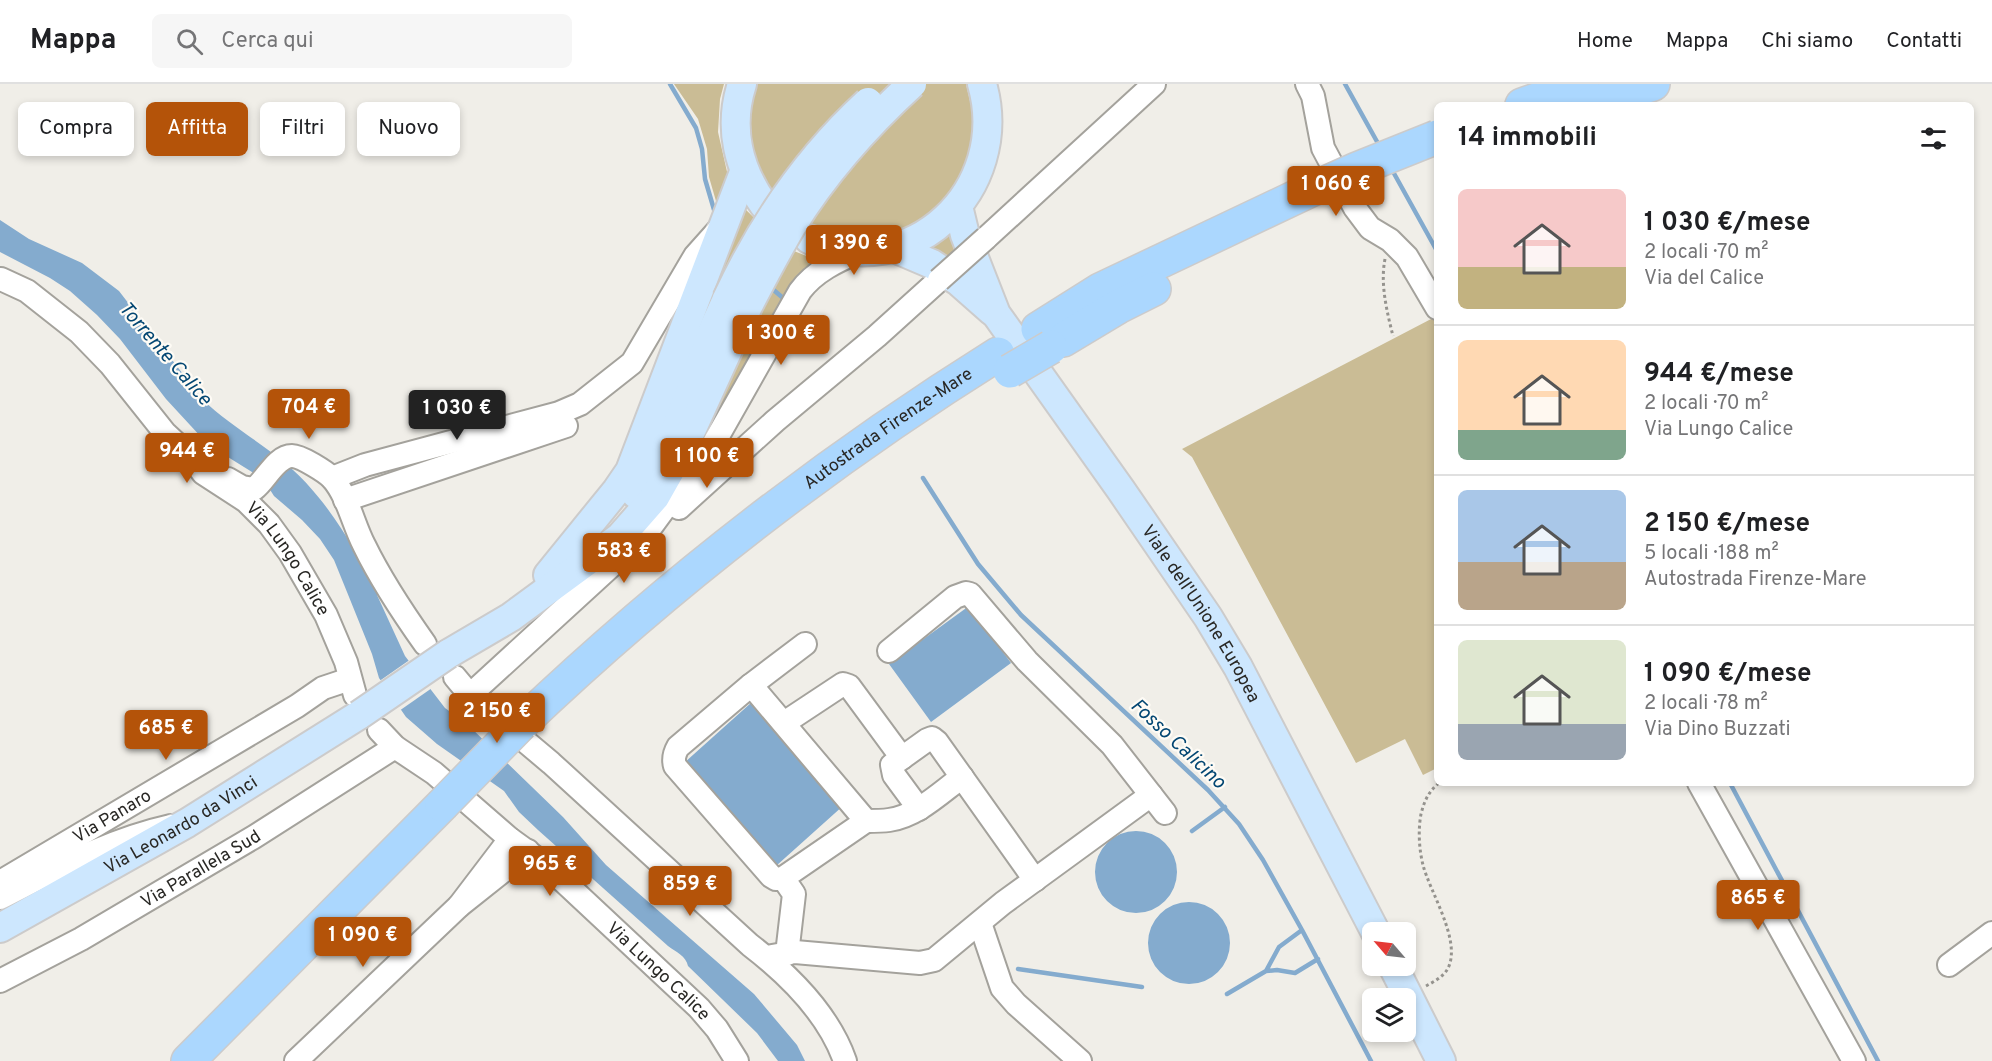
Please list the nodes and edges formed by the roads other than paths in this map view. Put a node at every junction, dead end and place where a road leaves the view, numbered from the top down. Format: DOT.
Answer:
graph roads {
  1 [pos="742,84"];
  2 [pos="887,84"];
  3 [pos="912,84"];
  4 [pos="982,84"];
  5 [pos="1006,84"];
  6 [pos="1154,84"];
  7 [pos="1307,84"];
  8 [pos="1581,84"];
  9 [pos="1653,84"];
  10 [pos="1530,102"];
  11 [pos="1597,102"];
  12 [pos="988,131"];
  13 [pos="1434,138"];
  14 [pos="1434,160"];
  15 [pos="744,172"];
  16 [pos="1320,196"];
  17 [pos="764,205"];
  18 [pos="958,206"];
  19 [pos="727,221"];
  20 [pos="809,239"];
  21 [pos="892,247"];
  22 [pos="860,251"];
  23 [pos="0,279"];
  24 [pos="1434,303"];
  25 [pos="737,304"];
  26 [pos="996,314"];
  27 [pos="581,421"];
  28 [pos="191,457"];
  29 [pos="332,478"];
  30 [pos="345,500"];
  31 [pos="670,501"];
  32 [pos="633,536"];
  33 [pos="548,575"];
  34 [pos="805,644"];
  35 [pos="889,651"];
  36 [pos="444,657"];
  37 [pos="751,685"];
  38 [pos="470,695"];
  39 [pos="361,705"];
  40 [pos="784,723"];
  41 [pos="395,747"];
  42 [pos="902,758"];
  43 [pos="962,777"];
  44 [pos="1701,786"];
  45 [pos="1151,795"];
  46 [pos="919,808"];
  47 [pos="450,811"];
  48 [pos="1165,813"];
  49 [pos="866,821"];
  50 [pos="187,823"];
  51 [pos="519,845"];
  52 [pos="783,878"];
  53 [pos="1035,880"];
  54 [pos="0,882"];
  55 [pos="0,898"];
  56 [pos="1370,922"];
  57 [pos="981,923"];
  58 [pos="0,928"];
  59 [pos="1992,933"];
  60 [pos="776,955"];
  61 [pos="1949,965"];
  62 [pos="1398,976"];
  63 [pos="0,981"];
  64 [pos="1422,1024"];
  65 [pos="188,1061"];
  66 [pos="217,1061"];
  67 [pos="296,1061"];
  68 [pos="737,1061"];
  69 [pos="845,1061"];
  70 [pos="1080,1061"];
  71 [pos="1431,1061"];
  72 [pos="1441,1061"];
  73 [pos="1854,1061"];
  1 -- 15 [label="main road"];
  2 -- 25 [label="main road, bridge"];
  3 -- 25 [label="main road, bridge"];
  4 -- 12 [label="main road"];
  5 -- 12 [label="main road"];
  6 -- 32 [label="street, bridge"];
  7 -- 24 [label="street"];
  8 -- 10 [label="highway"];
  9 -- 11 [label="highway"];
  12 -- 18 [label="main road"];
  13 -- 16 [label="highway, Autostrada Firenze-Mare, bridge"];
  14 -- 16 [label="highway, Autostrada Firenze-Mare"];
  15 -- 17 [label="main road"];
  15 -- 19 [label="main road"];
  16 -- 47 [label="highway, Autostrada Firenze-Mare, bridge"];
  18 -- 21 [label="main road"];
  18 -- 26 [label="main road, Viale dell'Unione Europea"];
  19 -- 29 [label="street"];
  19 -- 33 [label="main road"];
  20 -- 22 [label="main road"];
  21 -- 22 [label="main road"];
  21 -- 26 [label="main road, Viale dell'Unione Europea"];
  22 -- 31 [label="street"];
  23 -- 28 [label="street, Via Lungo Calice"];
  25 -- 32 [label="main road"];
  25 -- 33 [label="main road"];
  26 -- 56 [label="main road, Viale dell'Unione Europea"];
  27 -- 30 [label="street"];
  28 -- 29 [label="street"];
  28 -- 39 [label="street, Via Lungo Calice"];
  29 -- 30 [label="street"];
  30 -- 36 [label="street"];
  31 -- 32 [label="main road"];
  32 -- 36 [label="main road"];
  32 -- 38 [label="street"];
  33 -- 36 [label="main road"];
  34 -- 37 [label="street"];
  35 -- 45 [label="street"];
  36 -- 38 [label="street"];
  36 -- 39 [label="main road, Via Leonardo da Vinci, bridge"];
  37 -- 40 [label="street"];
  37 -- 52 [label="street"];
  38 -- 60 [label="street"];
  39 -- 41 [label="street, Via Lungo Calice"];
  39 -- 50 [label="main road, Via Leonardo da Vinci"];
  39 -- 54 [label="street, Via Panaro"];
  40 -- 42 [label="street"];
  40 -- 49 [label="street"];
  41 -- 51 [label="street, Via Lungo Calice"];
  41 -- 63 [label="street, Via Parallela Sud"];
  42 -- 43 [label="street"];
  42 -- 46 [label="street"];
  43 -- 46 [label="street"];
  43 -- 53 [label="street"];
  44 -- 73 [label="street"];
  45 -- 48 [label="street"];
  45 -- 53 [label="street"];
  46 -- 49 [label="street"];
  47 -- 65 [label="highway, Autostrada Firenze-Mare"];
  47 -- 66 [label="highway, Autostrada Firenze-Mare"];
  49 -- 52 [label="street"];
  50 -- 55 [label="street"];
  50 -- 58 [label="main road, Via Leonardo da Vinci"];
  51 -- 67 [label="street"];
  51 -- 68 [label="street, Via Lungo Calice"];
  52 -- 60 [label="street"];
  53 -- 57 [label="street"];
  57 -- 60 [label="street"];
  57 -- 70 [label="street"];
  59 -- 61 [label="street"];
  60 -- 69 [label="street"];
  62 -- 64 [label="main road"];
  64 -- 71 [label="street"];
  64 -- 72 [label="main road"];
}
